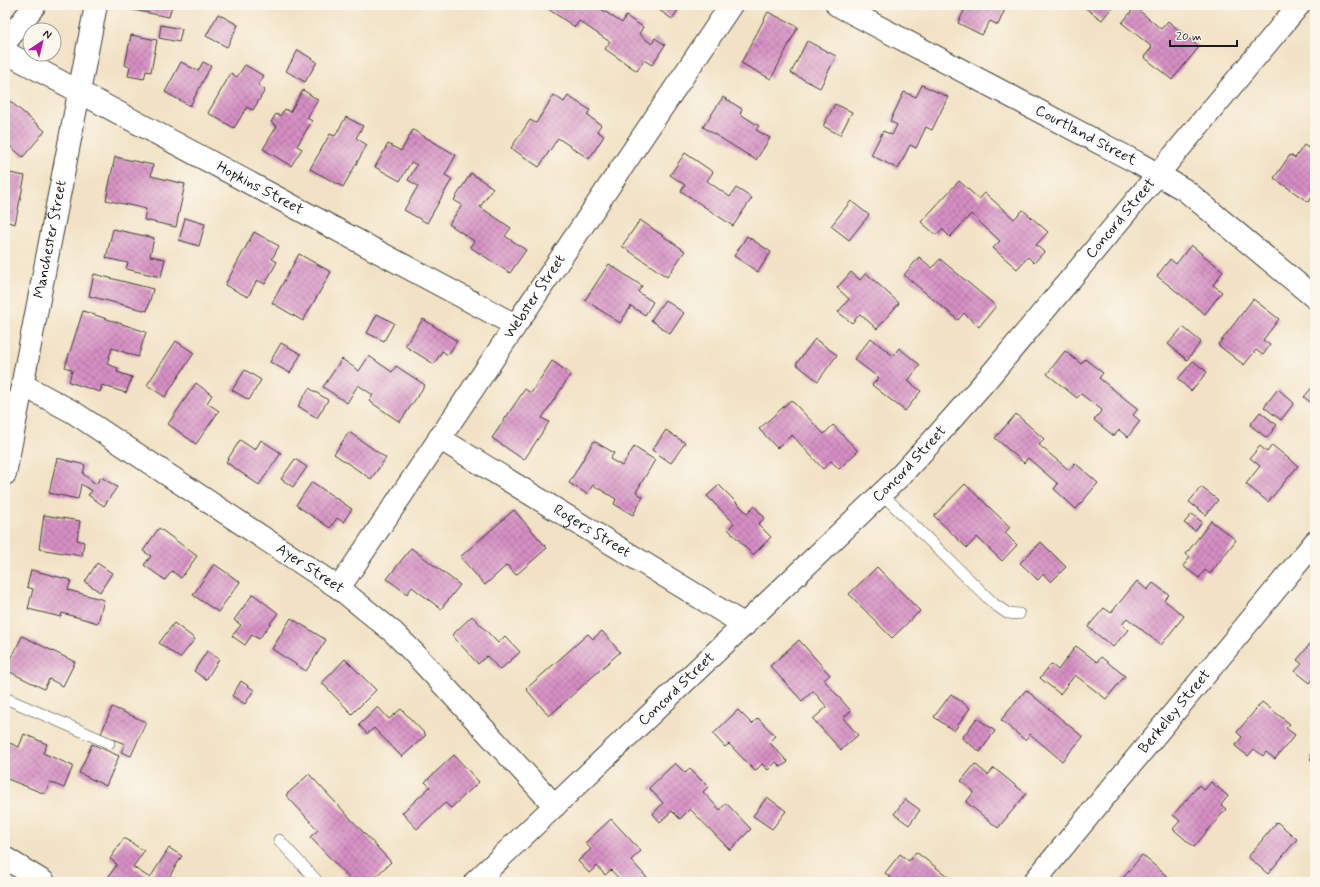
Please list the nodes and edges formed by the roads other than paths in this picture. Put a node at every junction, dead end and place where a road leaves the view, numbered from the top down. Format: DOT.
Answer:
graph roads {
  1 [pos="35,5"];
  2 [pos="96,5"];
  3 [pos="731,5"];
  4 [pos="836,5"];
  5 [pos="1299,5"];
  6 [pos="5,43"];
  7 [pos="5,52"];
  8 [pos="79,92"];
  9 [pos="1157,173"];
  10 [pos="1315,298"];
  11 [pos="515,325"];
  12 [pos="23,385"];
  13 [pos="439,438"];
  14 [pos="5,474"];
  15 [pos="882,494"];
  16 [pos="1315,542"];
  17 [pos="339,588"];
  18 [pos="1019,614"];
  19 [pos="745,625"];
  20 [pos="5,698"];
  21 [pos="109,743"];
  22 [pos="555,806"];
  23 [pos="279,840"];
  24 [pos="5,858"];
  25 [pos="44,882"];
  26 [pos="318,882"];
  27 [pos="475,882"];
  28 [pos="1034,882"];
  1 -- 6 [label="street"];
  2 -- 8 [label="street, Manchester Street"];
  3 -- 11 [label="street, Webster Street"];
  4 -- 9 [label="street, Courtland Street"];
  5 -- 9 [label="street, Concord Street"];
  7 -- 8 [label="street, Hopkins Street"];
  8 -- 11 [label="street, Hopkins Street"];
  8 -- 12 [label="street, Manchester Street"];
  9 -- 10 [label="street, Courtland Street"];
  9 -- 15 [label="street, Concord Street"];
  11 -- 13 [label="street, Webster Street"];
  12 -- 14 [label="street, Manchester Street"];
  12 -- 17 [label="street, Ayer Street"];
  13 -- 17 [label="street, Webster Street"];
  13 -- 19 [label="street, Rogers Street"];
  15 -- 18 [label="lane"];
  15 -- 19 [label="street, Concord Street"];
  16 -- 28 [label="street, Berkeley Street"];
  17 -- 22 [label="street, Ayer Street"];
  19 -- 22 [label="street, Concord Street"];
  20 -- 21 [label="lane"];
  22 -- 27 [label="street, Concord Street"];
  23 -- 26 [label="lane"];
  24 -- 25 [label="street"];
}
